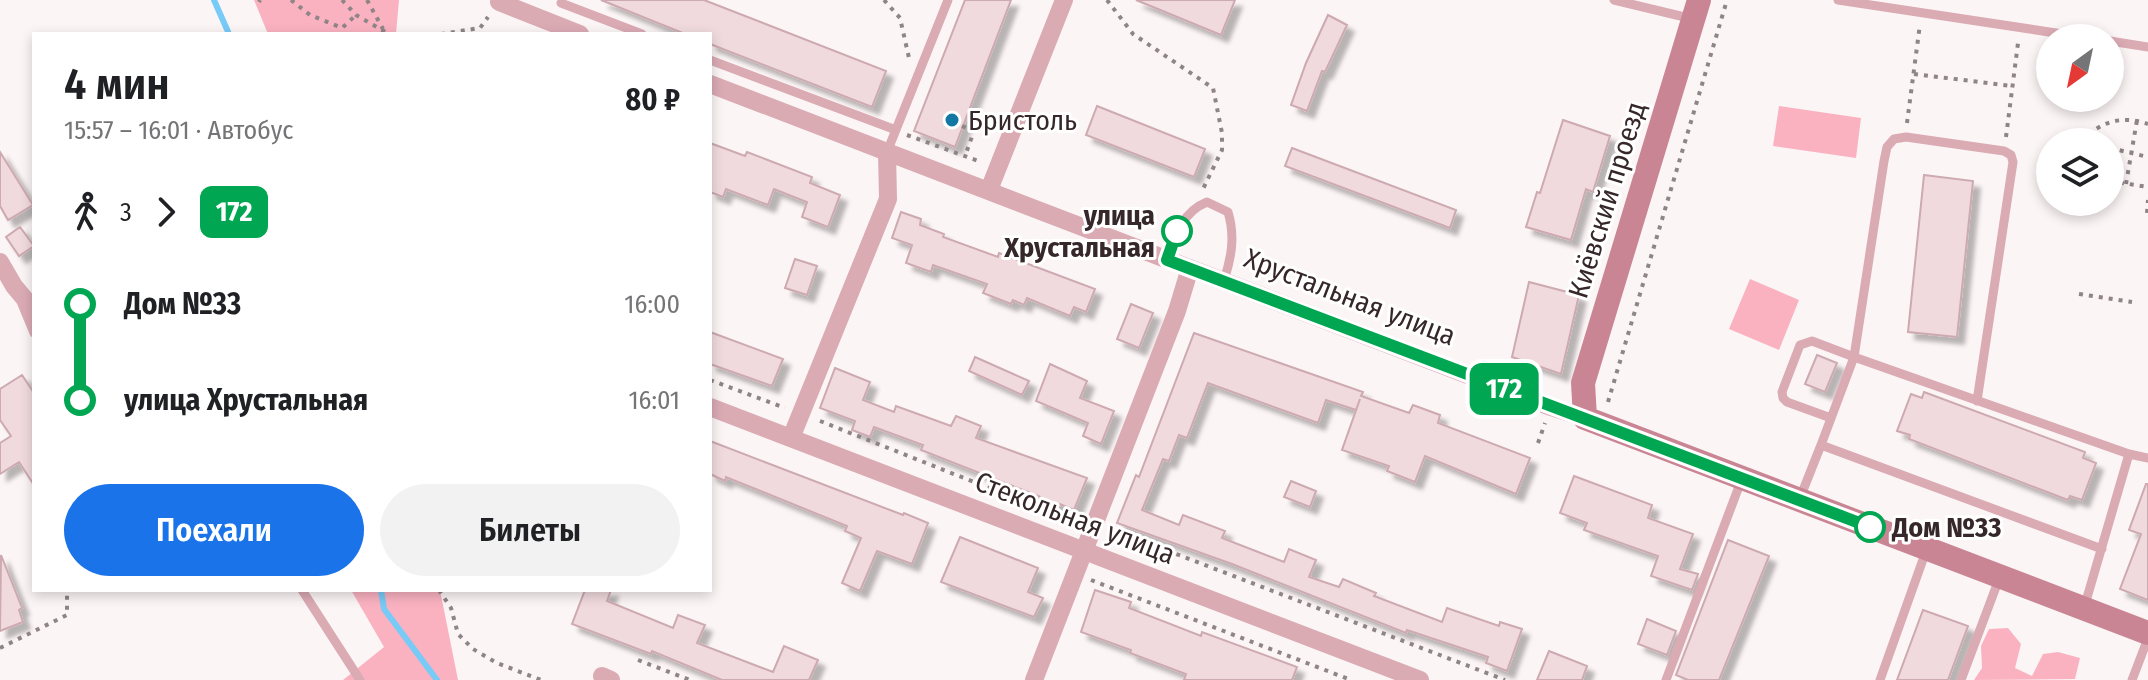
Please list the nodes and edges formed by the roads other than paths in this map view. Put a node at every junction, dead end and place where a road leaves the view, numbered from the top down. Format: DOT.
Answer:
graph roads {
  1 [pos="948,0"];
  2 [pos="1064,0"];
  3 [pos="1614,0"];
  4 [pos="1838,0"];
  5 [pos="496,1"];
  6 [pos="562,2"];
  7 [pos="1696,10"];
  8 [pos="553,24"];
  9 [pos="2036,30"];
  10 [pos="575,32"];
  11 [pos="637,32"];
  12 [pos="2124,43"];
  13 [pos="2148,47"];
  14 [pos="712,61"];
  15 [pos="712,85"];
  16 [pos="896,130"];
  17 [pos="887,152"];
  18 [pos="989,190"];
  19 [pos="1167,260"];
  20 [pos="0,262"];
  21 [pos="1190,268"];
  22 [pos="1224,280"];
  23 [pos="14,286"];
  24 [pos="32,308"];
  25 [pos="32,328"];
  26 [pos="1854,357"];
  27 [pos="1977,401"];
  28 [pos="712,408"];
  29 [pos="1585,418"];
  30 [pos="1831,418"];
  31 [pos="791,438"];
  32 [pos="1821,445"];
  33 [pos="2129,454"];
  34 [pos="2148,458"];
  35 [pos="1742,478"];
  36 [pos="1799,499"];
  37 [pos="1927,548"];
  38 [pos="2102,549"];
  39 [pos="1083,550"];
  40 [pos="2000,576"];
  41 [pos="303,592"];
  42 [pos="2084,608"];
  43 [pos="2148,636"];
  44 [pos="360,680"];
  45 [pos="1034,680"];
  46 [pos="1420,680"];
  47 [pos="1666,680"];
  48 [pos="1880,680"];
  49 [pos="1961,680"];
  50 [pos="2132,680"];
  1 -- 16 [label="lane"];
  2 -- 18 [label="street"];
  3 -- 7 [label="lane"];
  4 -- 9 [label="lane"];
  5 -- 8 [label="street"];
  6 -- 8 [label="lane"];
  6 -- 11 [label="lane"];
  7 -- 29 [label="main road, Киёвский проезд"];
  8 -- 10 [label="street"];
  12 -- 13 [label="lane"];
  14 -- 16 [label="lane"];
  15 -- 17 [label="street, Хрустальная улица"];
  16 -- 17 [label="lane"];
  17 -- 18 [label="street, Хрустальная улица"];
  17 -- 31 [label="street"];
  18 -- 19 [label="street, Хрустальная улица"];
  19 -- 21 [label="street, Хрустальная улица"];
  19 -- 22 [label="lane"];
  20 -- 23 [label="street"];
  21 -- 22 [label="street, Хрустальная улица"];
  21 -- 39 [label="street"];
  22 -- 29 [label="street, Хрустальная улица"];
  23 -- 24 [label="street"];
  23 -- 25 [label="lane"];
  26 -- 27 [label="lane"];
  26 -- 27 [label="lane"];
  26 -- 30 [label="lane"];
  26 -- 30 [label="lane"];
  27 -- 33 [label="lane"];
  28 -- 31 [label="street, Стекольная улица"];
  29 -- 35 [label="main road, Хрустальная улица"];
  30 -- 32 [label="lane"];
  31 -- 39 [label="street, Стекольная улица"];
  32 -- 36 [label="lane"];
  32 -- 38 [label="lane"];
  33 -- 34 [label="lane"];
  33 -- 38 [label="lane"];
  35 -- 36 [label="main road, Хрустальная улица"];
  35 -- 47 [label="lane"];
  36 -- 37 [label="main road, Хрустальная улица"];
  37 -- 40 [label="main road, Хрустальная улица"];
  37 -- 48 [label="lane"];
  38 -- 42 [label="lane"];
  39 -- 45 [label="street"];
  39 -- 46 [label="street, Стекольная улица"];
  40 -- 42 [label="main road, Хрустальная улица"];
  40 -- 49 [label="lane"];
  41 -- 44 [label="lane"];
  42 -- 43 [label="main road, Хрустальная улица"];
  43 -- 50 [label="lane"];
}
